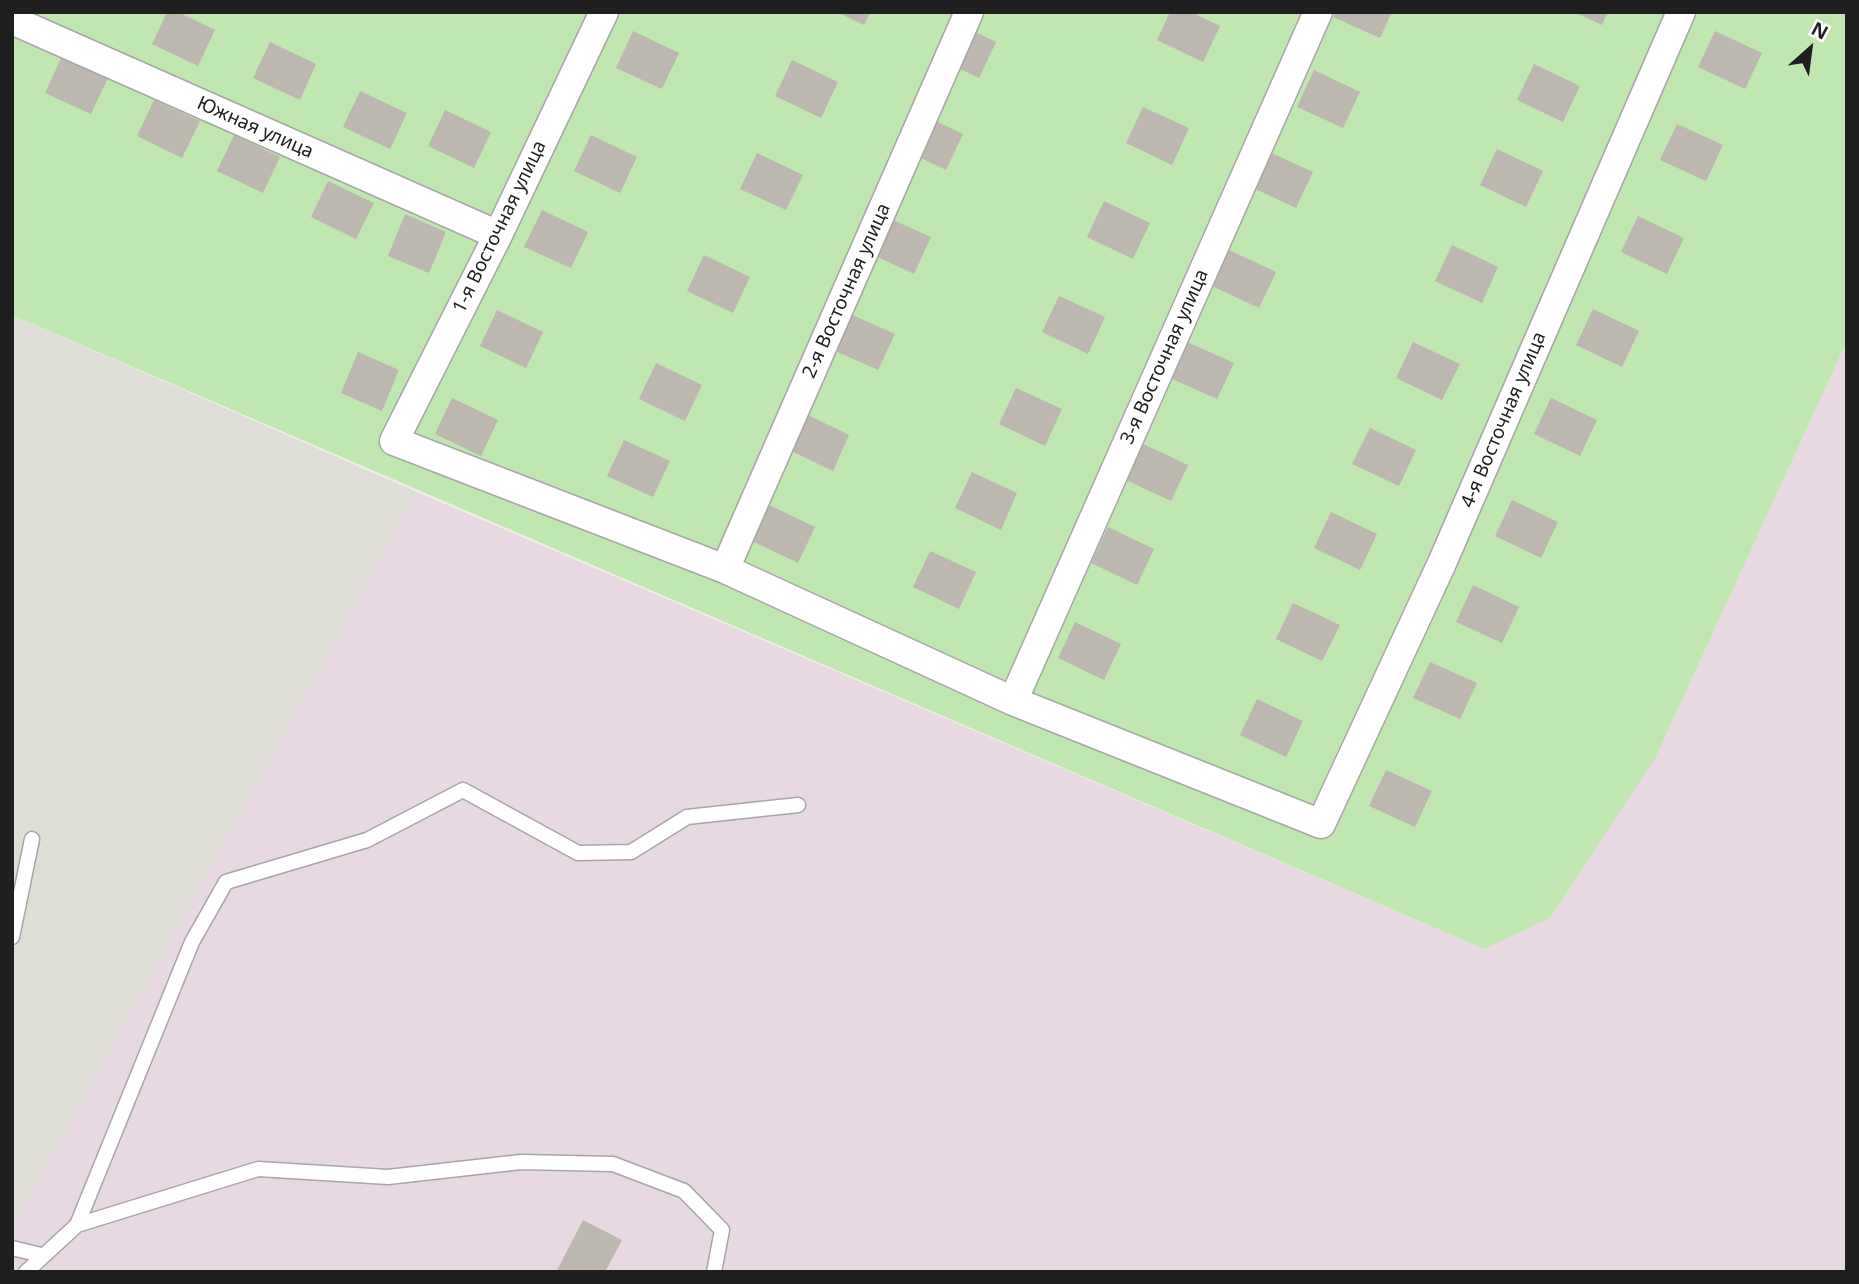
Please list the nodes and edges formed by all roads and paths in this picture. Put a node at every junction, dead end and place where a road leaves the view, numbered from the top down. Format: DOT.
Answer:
graph roads {
  1 [pos="604,12"];
  2 [pos="969,12"];
  3 [pos="1318,12"];
  4 [pos="1681,12"];
  5 [pos="12,20"];
  6 [pos="498,235"];
  7 [pos="724,569"];
  8 [pos="1013,701"];
  9 [pos="798,805"];
  10 [pos="32,839"];
  11 [pos="12,937"];
  12 [pos="77,1225"];
  13 [pos="12,1248"];
  14 [pos="41,1255"];
  15 [pos="26,1272"];
  16 [pos="714,1272"];
  1 -- 6 [label="street, 1-я Восточная улица"];
  2 -- 7 [label="street, 2-я Восточная улица"];
  3 -- 8 [label="street, 3-я Восточная улица"];
  4 -- 8 [label="street, 4-я Восточная улица"];
  5 -- 6 [label="street, Южная улица"];
  6 -- 7 [label="street, 1-я Восточная улица"];
  7 -- 8 [label="street"];
  9 -- 12 [label="lane"];
  10 -- 11 [label="lane"];
  12 -- 14 [label="lane"];
  12 -- 16 [label="lane"];
  13 -- 14 [label="lane"];
  14 -- 15 [label="lane"];
}
